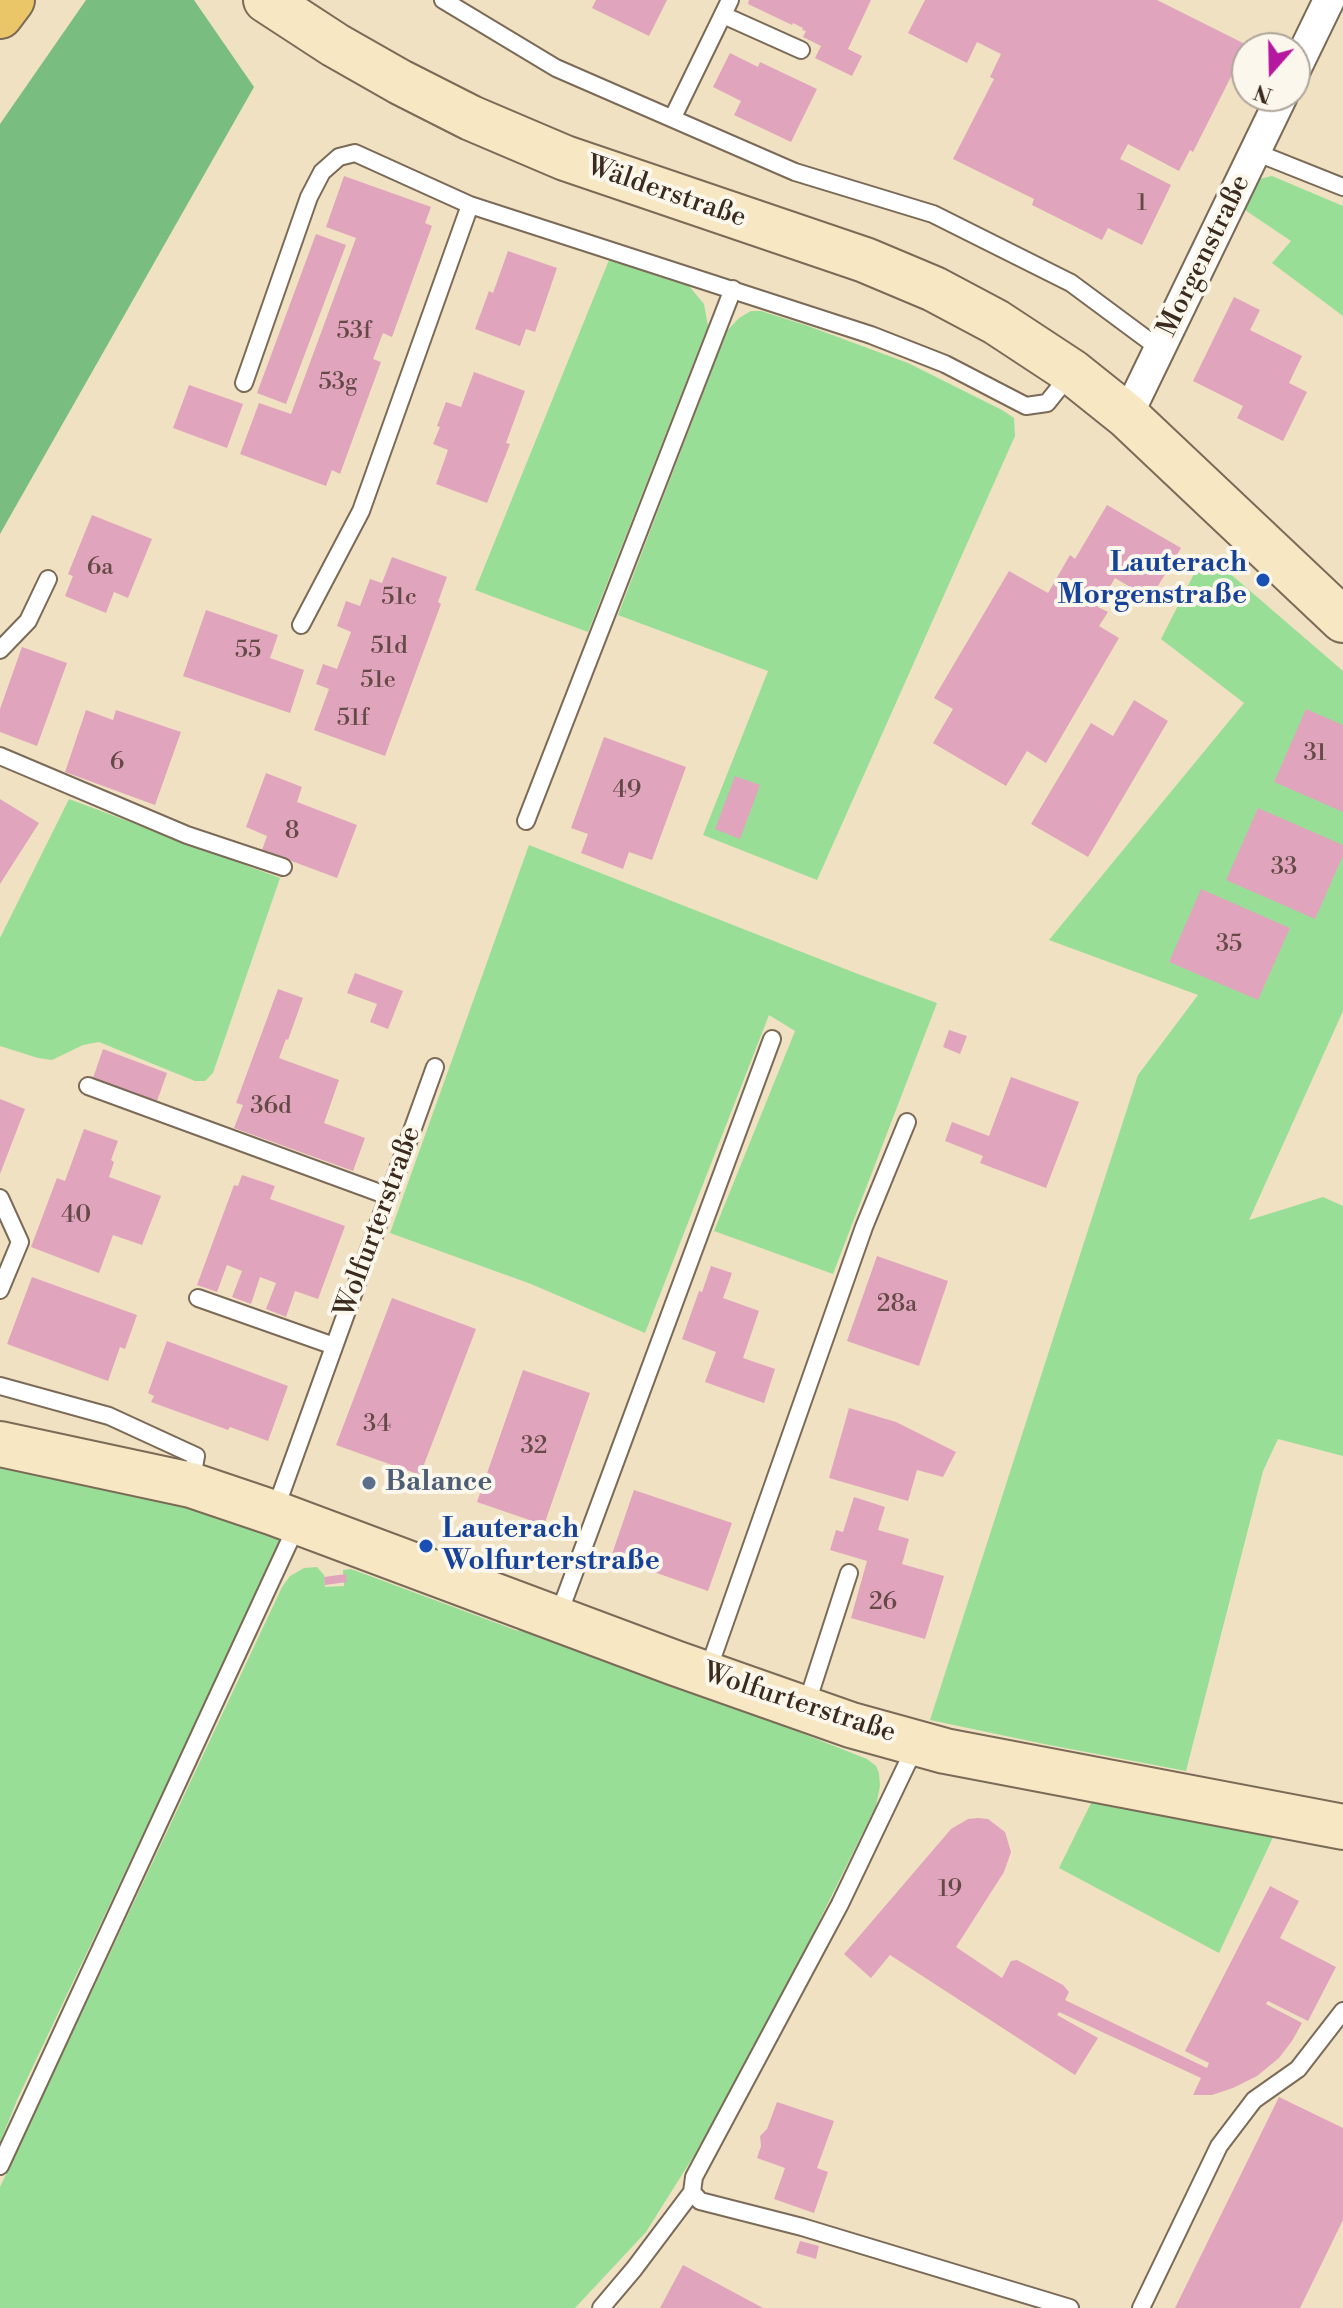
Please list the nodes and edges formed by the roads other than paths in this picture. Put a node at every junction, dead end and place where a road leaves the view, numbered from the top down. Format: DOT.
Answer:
graph roads {
  1 [pos="12,0"];
  2 [pos="266,0"];
  3 [pos="443,0"];
  4 [pos="1329,0"];
  5 [pos="726,8"];
  6 [pos="0,16"];
  7 [pos="1311,37"];
  8 [pos="801,50"];
  9 [pos="1274,112"];
  10 [pos="673,117"];
  11 [pos="1255,152"];
  12 [pos="1343,187"];
  13 [pos="470,205"];
  14 [pos="733,289"];
  15 [pos="1160,349"];
  16 [pos="1072,372"];
  17 [pos="244,383"];
  18 [pos="1127,416"];
  19 [pos="48,579"];
  20 [pos="1343,620"];
  21 [pos="301,625"];
  22 [pos="0,650"];
  23 [pos="0,756"];
  24 [pos="526,821"];
  25 [pos="283,867"];
  26 [pos="772,1039"];
  27 [pos="435,1067"];
  28 [pos="88,1086"];
  29 [pos="907,1122"];
  30 [pos="388,1196"];
  31 [pos="0,1198"];
  32 [pos="0,1290"];
  33 [pos="198,1298"];
  34 [pos="334,1346"];
  35 [pos="0,1386"];
  36 [pos="0,1444"];
  37 [pos="191,1485"];
  38 [pos="286,1518"];
  39 [pos="849,1573"];
  40 [pos="556,1619"];
  41 [pos="707,1674"];
  42 [pos="805,1709"];
  43 [pos="917,1743"];
  44 [pos="1343,1827"];
  45 [pos="1343,2011"];
  46 [pos="0,2166"];
  47 [pos="692,2192"];
  48 [pos="601,2308"];
  49 [pos="1070,2308"];
  50 [pos="1141,2308"];
  1 -- 6 [label="highway"];
  2 -- 16 [label="street, Wälderstraße"];
  3 -- 10 [label="lane"];
  4 -- 7 [label="street"];
  5 -- 8 [label="lane"];
  5 -- 10 [label="lane"];
  9 -- 11 [label="street, Morgenstraße"];
  10 -- 15 [label="lane"];
  11 -- 12 [label="lane"];
  11 -- 15 [label="street, Morgenstraße"];
  13 -- 14 [label="lane"];
  13 -- 17 [label="lane"];
  13 -- 21 [label="lane"];
  14 -- 16 [label="lane"];
  14 -- 24 [label="lane"];
  15 -- 18 [label="street, Morgenstraße"];
  16 -- 18 [label="street, Wälderstraße"];
  18 -- 20 [label="street, Wälderstraße"];
  19 -- 22 [label="lane"];
  23 -- 25 [label="lane"];
  26 -- 40 [label="lane"];
  27 -- 30 [label="lane, Wolfurterstraße"];
  28 -- 30 [label="lane"];
  29 -- 41 [label="lane"];
  30 -- 34 [label="lane, Wolfurterstraße"];
  31 -- 32 [label="lane"];
  33 -- 34 [label="lane"];
  34 -- 38 [label="lane, Wolfurterstraße"];
  35 -- 37 [label="lane"];
  36 -- 37 [label="street, Wolfurterstraße"];
  37 -- 38 [label="street, Wolfurterstraße"];
  38 -- 40 [label="street, Wolfurterstraße"];
  38 -- 46 [label="lane"];
  39 -- 42 [label="lane"];
  40 -- 41 [label="street, Wolfurterstraße"];
  41 -- 42 [label="street, Wolfurterstraße"];
  42 -- 43 [label="street, Wolfurterstraße"];
  43 -- 44 [label="street, Wolfurterstraße"];
  43 -- 47 [label="lane"];
  45 -- 50 [label="lane"];
  47 -- 48 [label="lane"];
  47 -- 49 [label="lane"];
}
